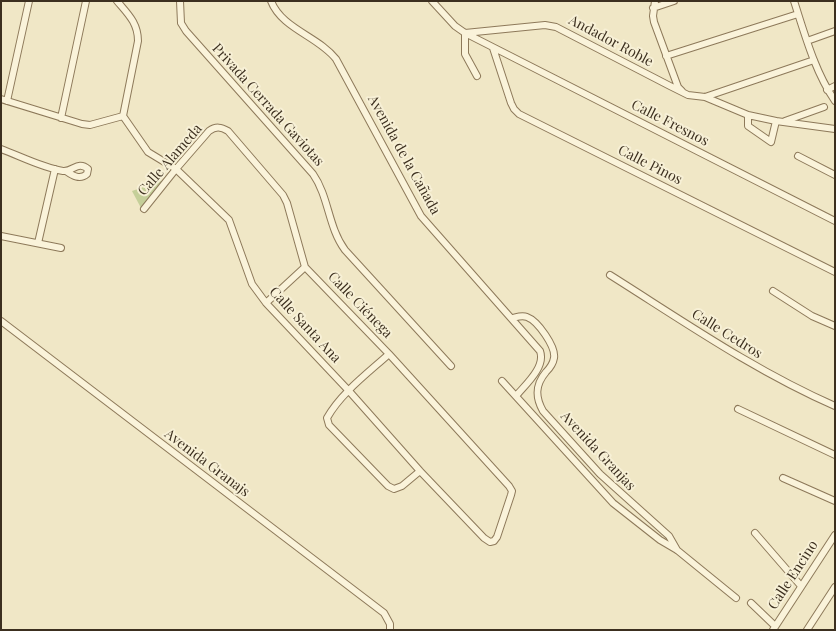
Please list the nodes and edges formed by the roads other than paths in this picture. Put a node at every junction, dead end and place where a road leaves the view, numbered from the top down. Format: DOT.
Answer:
graph roads {
  1 [pos="29,1"];
  2 [pos="86,1"];
  3 [pos="117,1"];
  4 [pos="180,1"];
  5 [pos="271,1"];
  6 [pos="432,1"];
  7 [pos="674,1"];
  8 [pos="794,1"];
  9 [pos="654,4"];
  10 [pos="798,14"];
  11 [pos="835,31"];
  12 [pos="465,32"];
  13 [pos="807,40"];
  14 [pos="493,48"];
  15 [pos="666,56"];
  16 [pos="814,60"];
  17 [pos="477,76"];
  18 [pos="835,86"];
  19 [pos="827,90"];
  20 [pos="682,92"];
  21 [pos="705,97"];
  22 [pos="4,100"];
  23 [pos="835,101"];
  24 [pos="824,107"];
  25 [pos="748,115"];
  26 [pos="124,116"];
  27 [pos="61,118"];
  28 [pos="776,121"];
  29 [pos="784,121"];
  30 [pos="215,127"];
  31 [pos="835,130"];
  32 [pos="1,149"];
  33 [pos="798,156"];
  34 [pos="55,169"];
  35 [pos="176,169"];
  36 [pos="66,171"];
  37 [pos="835,173"];
  38 [pos="144,209"];
  39 [pos="835,221"];
  40 [pos="1,236"];
  41 [pos="38,243"];
  42 [pos="61,248"];
  43 [pos="305,267"];
  44 [pos="835,272"];
  45 [pos="610,275"];
  46 [pos="773,291"];
  47 [pos="266,303"];
  48 [pos="512,318"];
  49 [pos="1,322"];
  50 [pos="835,326"];
  51 [pos="389,354"];
  52 [pos="451,366"];
  53 [pos="535,372"];
  54 [pos="542,376"];
  55 [pos="502,381"];
  56 [pos="349,391"];
  57 [pos="516,396"];
  58 [pos="835,406"];
  59 [pos="738,409"];
  60 [pos="835,455"];
  61 [pos="420,471"];
  62 [pos="783,478"];
  63 [pos="629,499"];
  64 [pos="835,501"];
  65 [pos="620,509"];
  66 [pos="755,533"];
  67 [pos="835,535"];
  68 [pos="490,542"];
  69 [pos="677,550"];
  70 [pos="802,586"];
  71 [pos="835,587"];
  72 [pos="736,598"];
  73 [pos="751,603"];
  74 [pos="774,628"];
  75 [pos="390,630"];
  76 [pos="807,630"];
  1 -- 22 [label="street"];
  2 -- 27 [label="street"];
  3 -- 26 [label="street"];
  4 -- 52 [label="street, Privada Cerrada Gaviotas"];
  5 -- 48 [label="street, Avenida de la Cañada"];
  6 -- 12 [label="street, Calle Fresnos"];
  7 -- 9 [label="street"];
  8 -- 10 [label="street"];
  9 -- 15 [label="street"];
  10 -- 13 [label="street"];
  10 -- 15 [label="street"];
  11 -- 13 [label="street"];
  12 -- 14 [label="street, Calle Fresnos"];
  12 -- 17 [label="street"];
  12 -- 20 [label="street, Andador Roble"];
  13 -- 16 [label="street"];
  14 -- 39 [label="street, Calle Fresnos"];
  14 -- 44 [label="street, Calle Pinos"];
  15 -- 20 [label="street"];
  16 -- 19 [label="street"];
  16 -- 21 [label="street"];
  18 -- 19 [label="street"];
  19 -- 23 [label="street"];
  20 -- 21 [label="street, Andador Roble"];
  21 -- 25 [label="street"];
  22 -- 27 [label="street"];
  24 -- 29 [label="street"];
  25 -- 28 [label="street"];
  25 -- 28 [label="street"];
  26 -- 27 [label="street"];
  26 -- 35 [label="street, Calle Santa Ana"];
  28 -- 29 [label="street"];
  29 -- 31 [label="street"];
  30 -- 35 [label="street, Calle Alameda"];
  30 -- 43 [label="street, Calle Ciénega"];
  32 -- 34 [label="street"];
  33 -- 37 [label="street"];
  34 -- 36 [label="street"];
  34 -- 41 [label="street"];
  35 -- 38 [label="street, Calle Alameda"];
  35 -- 47 [label="street, Calle Santa Ana"];
  40 -- 41 [label="street"];
  41 -- 42 [label="street"];
  43 -- 47 [label="street"];
  43 -- 51 [label="street, Calle Ciénega"];
  45 -- 58 [label="street, Calle Cedros"];
  46 -- 50 [label="street"];
  47 -- 56 [label="street, Calle Santa Ana"];
  48 -- 53 [label="street, Avenida de la Cañada"];
  48 -- 54 [label="street, Avenida Granjas"];
  49 -- 75 [label="street, Avenida Granajs"];
  51 -- 56 [label="street"];
  51 -- 68 [label="street, Calle Ciénega"];
  53 -- 54 [label="street"];
  53 -- 57 [label="street"];
  54 -- 63 [label="street, Avenida Granjas"];
  55 -- 57 [label="street, Avenida Granjas"];
  56 -- 61 [label="street, Calle Santa Ana"];
  56 -- 61 [label="street"];
  57 -- 65 [label="street, Avenida Granjas"];
  59 -- 60 [label="street"];
  61 -- 68 [label="street, Calle Santa Ana"];
  62 -- 64 [label="street"];
  63 -- 65 [label="street, Avenida Granjas"];
  63 -- 69 [label="street"];
  65 -- 69 [label="street"];
  66 -- 70 [label="street"];
  67 -- 70 [label="street, Calle Encino"];
  69 -- 72 [label="street"];
  70 -- 74 [label="street, Calle Encino"];
  71 -- 76 [label="street"];
  73 -- 74 [label="street"];
}
